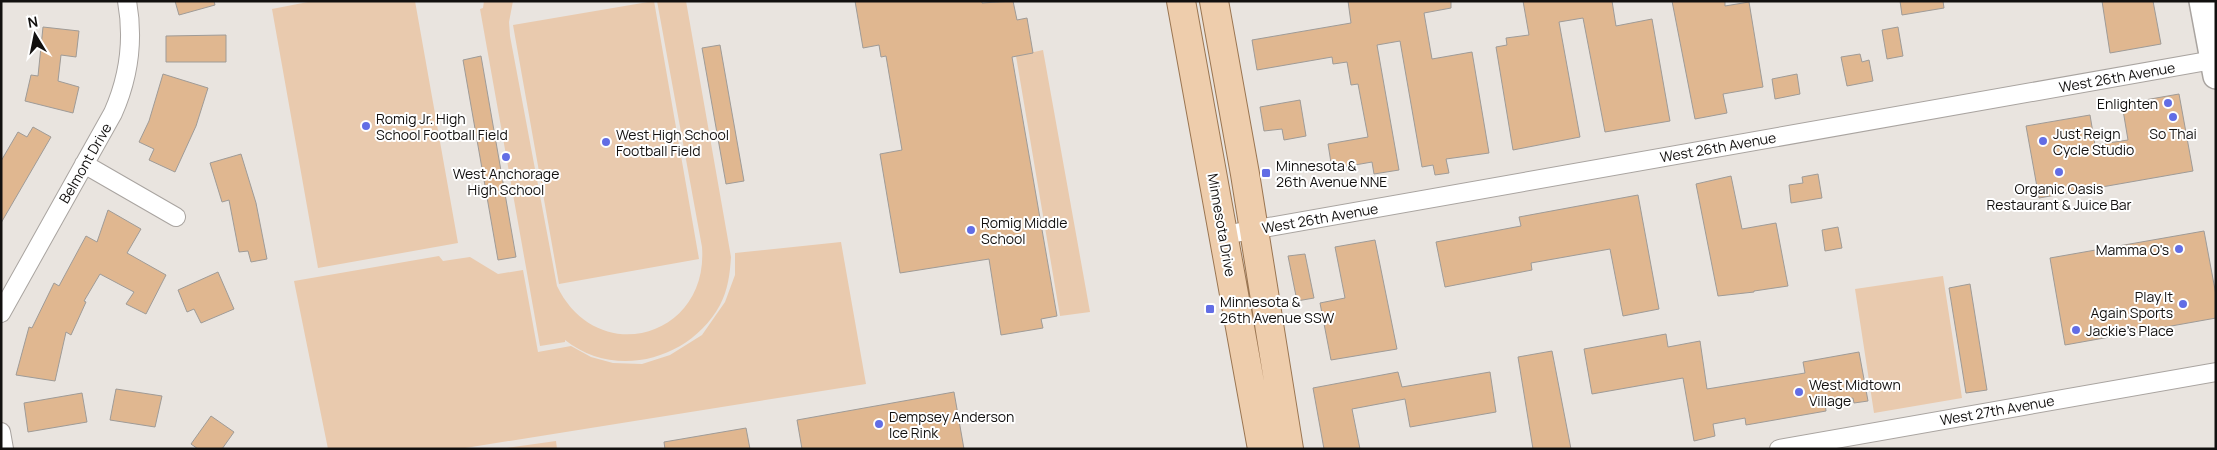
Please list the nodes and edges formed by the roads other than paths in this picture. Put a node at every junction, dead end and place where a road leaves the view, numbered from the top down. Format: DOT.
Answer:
graph roads {
  1 [pos="127,1"];
  2 [pos="1181,1"];
  3 [pos="1214,1"];
  4 [pos="2202,1"];
  5 [pos="2214,68"];
  6 [pos="84,164"];
  7 [pos="176,217"];
  8 [pos="1254,230"];
  9 [pos="1224,235"];
  10 [pos="1,313"];
  11 [pos="2216,372"];
  12 [pos="1,432"];
  13 [pos="4,449"];
  14 [pos="1262,449"];
  15 [pos="1290,449"];
  16 [pos="1779,449"];
  1 -- 6 [label="street, Belmont Drive"];
  2 -- 9 [label="main road, Minnesota Drive"];
  3 -- 8 [label="main road"];
  4 -- 5 [label="main road"];
  5 -- 8 [label="street, West 26th Avenue"];
  6 -- 7 [label="street"];
  6 -- 10 [label="street, Belmont Drive"];
  8 -- 9 [label="street, West 26th Avenue"];
  8 -- 15 [label="main road"];
  9 -- 14 [label="main road, Minnesota Drive"];
  11 -- 16 [label="street, West 27th Avenue"];
  12 -- 13 [label="street"];
}
